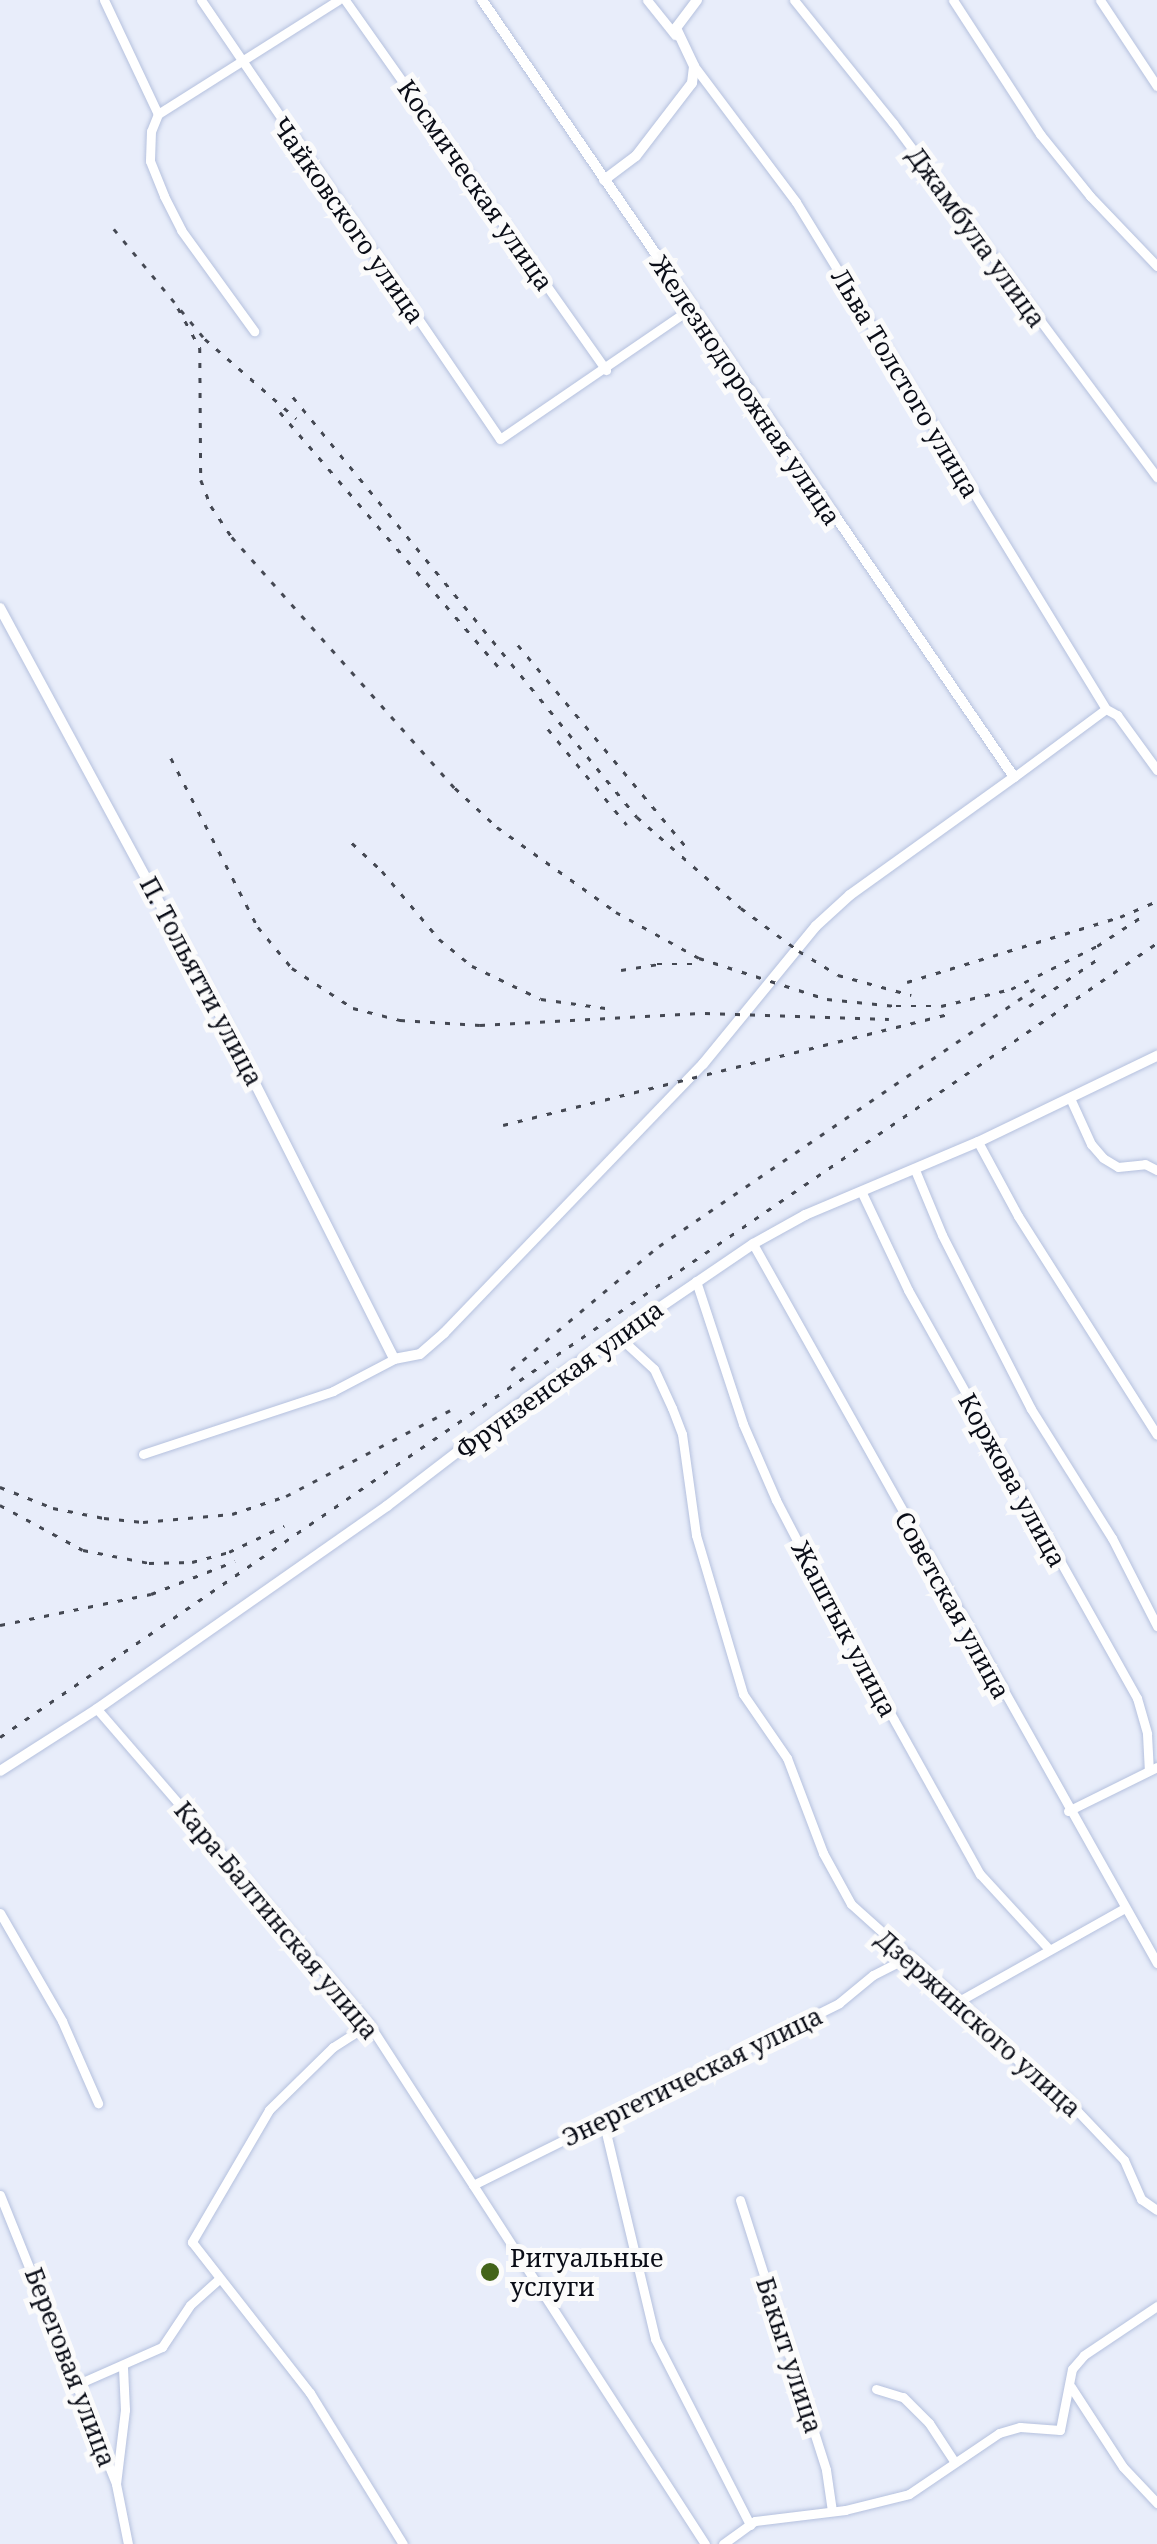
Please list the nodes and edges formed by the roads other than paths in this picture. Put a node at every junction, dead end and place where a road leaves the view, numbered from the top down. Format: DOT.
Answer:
graph roads {
  1 [pos="104,0"];
  2 [pos="201,0"];
  3 [pos="341,0"];
  4 [pos="482,0"];
  5 [pos="647,0"];
  6 [pos="697,0"];
  7 [pos="794,0"];
  8 [pos="953,0"];
  9 [pos="1100,0"];
  10 [pos="676,35"];
  11 [pos="242,63"];
  12 [pos="694,66"];
  13 [pos="1157,86"];
  14 [pos="158,114"];
  15 [pos="604,180"];
  16 [pos="1157,266"];
  17 [pos="690,308"];
  18 [pos="254,331"];
  19 [pos="606,370"];
  20 [pos="1157,477"];
  21 [pos="0,608"];
  22 [pos="1106,709"];
  23 [pos="1157,770"];
  24 [pos="1014,777"];
  25 [pos="1157,1056"];
  26 [pos="1070,1098"];
  27 [pos="978,1142"];
  28 [pos="914,1170"];
  29 [pos="1157,1170"];
  30 [pos="862,1193"];
  31 [pos="753,1244"];
  32 [pos="696,1281"];
  33 [pos="616,1335"];
  34 [pos="394,1359"];
  35 [pos="1157,1435"];
  36 [pos="144,1454"];
  37 [pos="1157,1626"];
  38 [pos="97,1709"];
  39 [pos="1153,1769"];
  40 [pos="0,1771"];
  41 [pos="1068,1811"];
  42 [pos="1125,1908"];
  43 [pos="0,1913"];
  44 [pos="1048,1948"];
  45 [pos="906,1958"];
  46 [pos="1157,1964"];
  47 [pos="958,2001"];
  48 [pos="369,2024"];
  49 [pos="98,2103"];
  50 [pos="603,2120"];
  51 [pos="472,2185"];
  52 [pos="0,2195"];
  53 [pos="740,2200"];
  54 [pos="1157,2210"];
  55 [pos="218,2280"];
  56 [pos="1157,2306"];
  57 [pos="123,2367"];
  58 [pos="78,2384"];
  59 [pos="1071,2387"];
  60 [pos="876,2389"];
  61 [pos="954,2461"];
  62 [pos="116,2484"];
  63 [pos="1157,2503"];
  64 [pos="832,2512"];
  65 [pos="750,2525"];
  66 [pos="128,2544"];
  67 [pos="403,2544"];
  68 [pos="705,2544"];
  69 [pos="722,2544"];
  1 -- 14 [label="street"];
  2 -- 11 [label="street, Чайковского улица"];
  3 -- 11 [label="street"];
  3 -- 19 [label="street, Космическая улица"];
  4 -- 15 [label="street, Железнодорожная улица"];
  5 -- 10 [label="street, Льва Толстого улица"];
  6 -- 10 [label="street"];
  7 -- 20 [label="street, Джамбула улица"];
  8 -- 16 [label="street"];
  9 -- 13 [label="street"];
  10 -- 12 [label="street, Льва Толстого улица"];
  11 -- 14 [label="street"];
  11 -- 19 [label="street, Чайковского улица"];
  12 -- 15 [label="street"];
  12 -- 22 [label="street, Льва Толстого улица"];
  14 -- 18 [label="street"];
  15 -- 17 [label="street, Железнодорожная улица"];
  17 -- 19 [label="street"];
  17 -- 24 [label="street, Железнодорожная улица"];
  21 -- 34 [label="street, П. Тольятти улица"];
  22 -- 23 [label="street, Льва Толстого улица"];
  22 -- 24 [label="street"];
  24 -- 34 [label="street"];
  25 -- 26 [label="street, Фрунзенская улица"];
  26 -- 27 [label="street, Фрунзенская улица"];
  26 -- 29 [label="street"];
  27 -- 28 [label="street, Фрунзенская улица"];
  27 -- 35 [label="street"];
  28 -- 30 [label="street, Фрунзенская улица"];
  28 -- 37 [label="street"];
  30 -- 31 [label="street, Фрунзенская улица"];
  30 -- 39 [label="street, Коржова улица"];
  31 -- 32 [label="street, Фрунзенская улица"];
  31 -- 41 [label="street, Советская улица"];
  32 -- 33 [label="street, Фрунзенская улица"];
  32 -- 44 [label="street, Жаштык улица"];
  33 -- 38 [label="street, Фрунзенская улица"];
  33 -- 45 [label="street, Дзержинского улица"];
  34 -- 36 [label="street"];
  38 -- 40 [label="street, Фрунзенская улица"];
  38 -- 48 [label="street, Кара-Балтинская улица"];
  39 -- 41 [label="street"];
  41 -- 42 [label="street, Советская улица"];
  42 -- 44 [label="street"];
  42 -- 46 [label="street, Советская улица"];
  43 -- 49 [label="street"];
  44 -- 47 [label="street"];
  45 -- 47 [label="street, Дзержинского улица"];
  45 -- 50 [label="street, Энергетическая улица"];
  47 -- 54 [label="street, Дзержинского улица"];
  48 -- 51 [label="street, Кара-Балтинская улица"];
  48 -- 55 [label="street"];
  50 -- 51 [label="street, Энергетическая улица"];
  50 -- 65 [label="street"];
  51 -- 68 [label="street, Кара-Балтинская улица"];
  52 -- 58 [label="street, Береговая улица"];
  53 -- 64 [label="street, Бакыт улица"];
  55 -- 57 [label="street"];
  55 -- 67 [label="street"];
  56 -- 59 [label="street"];
  57 -- 58 [label="street"];
  57 -- 62 [label="street"];
  58 -- 62 [label="street, Береговая улица"];
  59 -- 61 [label="street"];
  59 -- 63 [label="street"];
  60 -- 61 [label="street"];
  61 -- 64 [label="street"];
  62 -- 66 [label="street, Береговая улица"];
  64 -- 65 [label="street"];
  65 -- 69 [label="street"];
}
